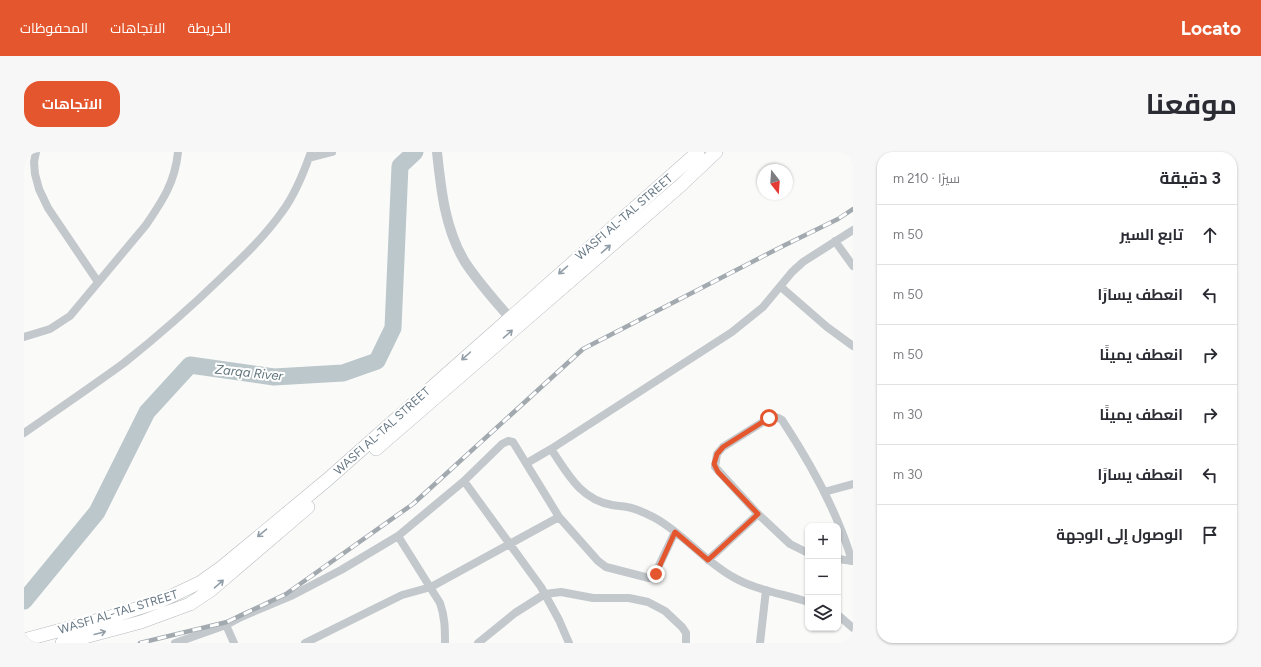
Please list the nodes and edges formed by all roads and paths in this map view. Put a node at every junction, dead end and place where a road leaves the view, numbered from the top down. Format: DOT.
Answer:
graph roads {
  1 [pos="36,152"];
  2 [pos="178,152"];
  3 [pos="332,152"];
  4 [pos="437,152"];
  5 [pos="698,152"];
  6 [pos="716,152"];
  7 [pos="310,155"];
  8 [pos="853,230"];
  9 [pos="835,241"];
  10 [pos="853,266"];
  11 [pos="98,282"];
  12 [pos="781,287"];
  13 [pos="510,318"];
  14 [pos="24,337"];
  15 [pos="853,346"];
  16 [pos="24,433"];
  17 [pos="552,449"];
  18 [pos="527,463"];
  19 [pos="464,481"];
  20 [pos="853,484"];
  21 [pos="824,492"];
  22 [pos="758,514"];
  23 [pos="559,517"];
  24 [pos="675,532"];
  25 [pos="398,536"];
  26 [pos="509,543"];
  27 [pos="805,552"];
  28 [pos="841,559"];
  29 [pos="708,560"];
  30 [pos="852,561"];
  31 [pos="431,587"];
  32 [pos="766,590"];
  33 [pos="545,594"];
  34 [pos="175,595"];
  35 [pos="805,601"];
  36 [pos="181,608"];
  37 [pos="841,618"];
  38 [pos="226,625"];
  39 [pos="853,628"];
  40 [pos="24,640"];
  41 [pos="62,643"];
  42 [pos="175,643"];
  43 [pos="234,643"];
  44 [pos="305,643"];
  45 [pos="444,643"];
  46 [pos="478,643"];
  47 [pos="570,643"];
  48 [pos="686,643"];
  49 [pos="760,643"];
  1 -- 11 [label="street"];
  2 -- 11 [label="street"];
  3 -- 7 [label="street"];
  4 -- 13 [label="street"];
  5 -- 13 [label="main road, WASFI AL-TAL STREET, one-way"];
  36 -- 6 [label="main road, WASFI AL-TAL STREET, one-way"];
  7 -- 16 [label="street"];
  8 -- 9 [label="street"];
  9 -- 10 [label="street"];
  9 -- 12 [label="street"];
  11 -- 14 [label="street"];
  12 -- 15 [label="street"];
  12 -- 17 [label="street"];
  13 -- 34 [label="main road, WASFI AL-TAL STREET, one-way"];
  17 -- 18 [label="street"];
  17 -- 24 [label="street"];
  18 -- 19 [label="street"];
  18 -- 23 [label="street"];
  19 -- 25 [label="street"];
  19 -- 26 [label="street"];
  20 -- 21 [label="street"];
  21 -- 22 [label="street"];
  21 -- 30 [label="street"];
  22 -- 27 [label="street"];
  22 -- 29 [label="street"];
  23 -- 24 [label="street"];
  23 -- 26 [label="street"];
  24 -- 29 [label="street"];
  25 -- 31 [label="street"];
  25 -- 38 [label="street"];
  26 -- 31 [label="street"];
  26 -- 33 [label="street"];
  28 -- 30 [label="street"];
  29 -- 32 [label="street"];
  31 -- 44 [label="street"];
  31 -- 45 [label="street"];
  32 -- 35 [label="street"];
  32 -- 49 [label="street"];
  33 -- 46 [label="street"];
  33 -- 47 [label="street"];
  33 -- 48 [label="street"];
  34 -- 36 [label="main road"];
  34 -- 40 [label="main road, WASFI AL-TAL STREET"];
  41 -- 36 [label="main road, WASFI AL-TAL STREET, one-way"];
  37 -- 39 [label="street"];
  38 -- 42 [label="street"];
  38 -- 43 [label="street"];
}
